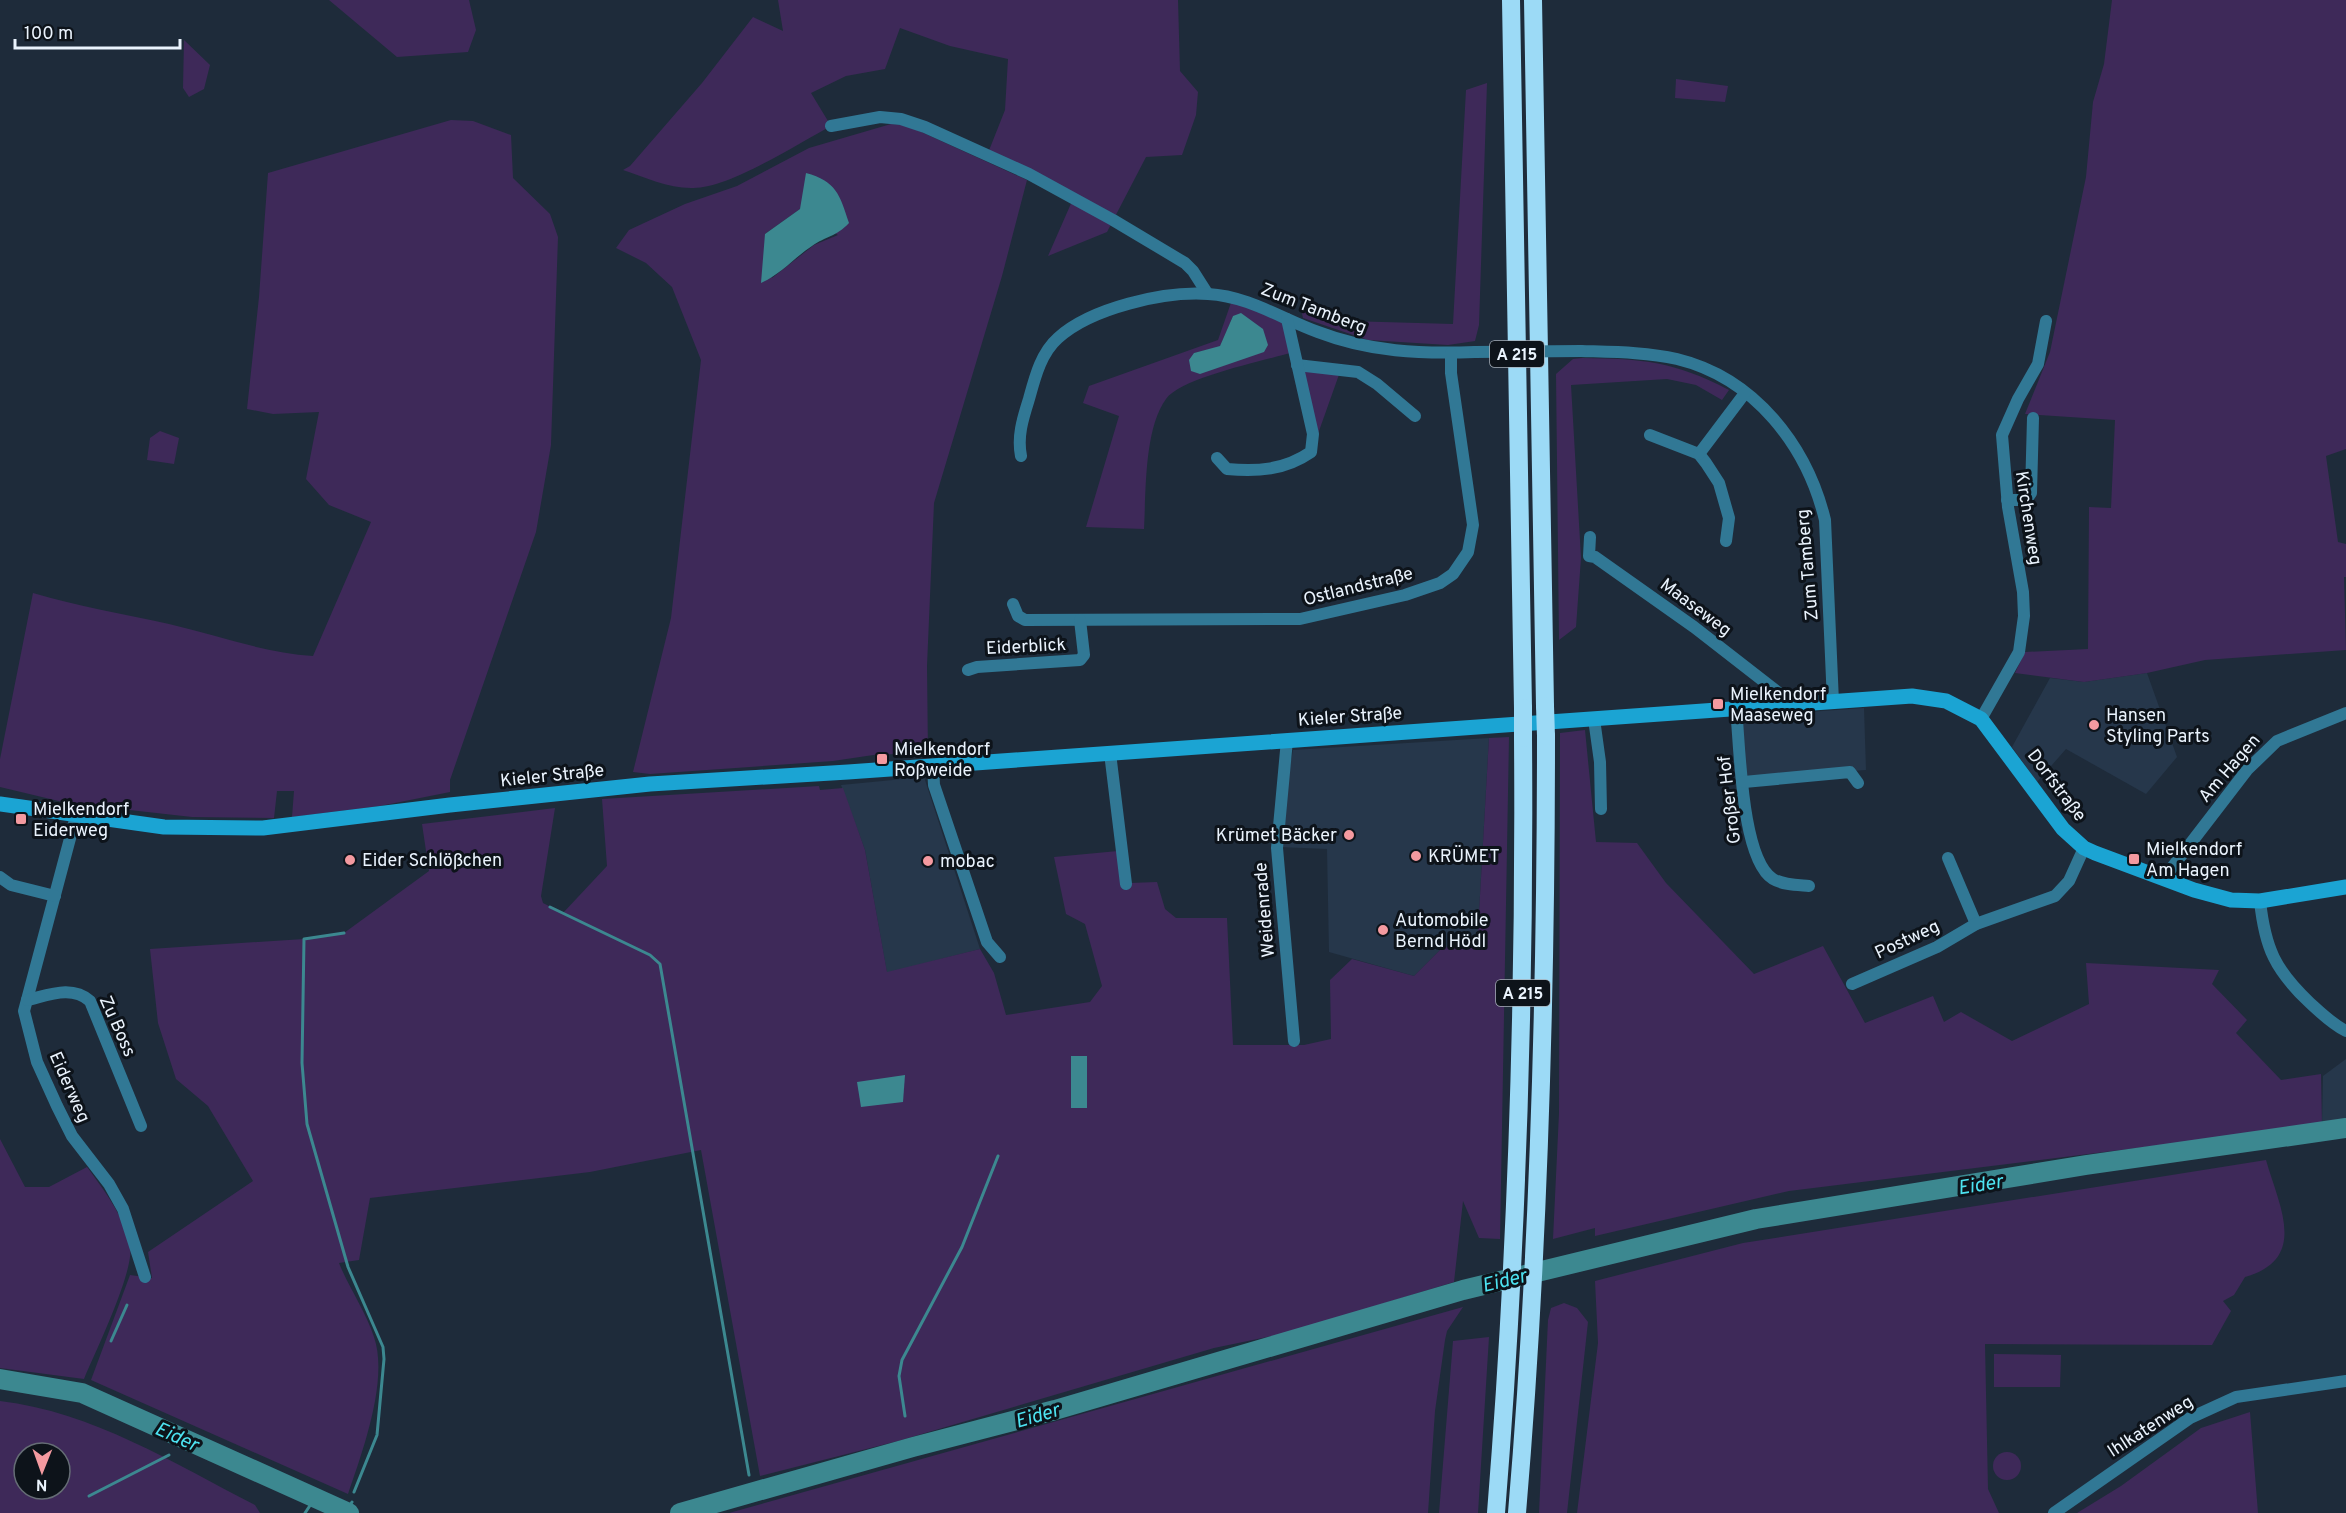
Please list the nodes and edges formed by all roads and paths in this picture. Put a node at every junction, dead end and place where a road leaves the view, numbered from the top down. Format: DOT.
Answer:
graph roads {
  1 [pos="1512,0"];
  2 [pos="1533,0"];
  3 [pos="831,126"];
  4 [pos="1207,293"];
  5 [pos="1287,319"];
  6 [pos="2046,321"];
  7 [pos="1451,353"];
  8 [pos="1297,365"];
  9 [pos="1745,393"];
  10 [pos="1415,416"];
  11 [pos="2033,418"];
  12 [pos="1650,435"];
  13 [pos="1699,453"];
  14 [pos="1021,456"];
  15 [pos="1217,458"];
  16 [pos="2007,500"];
  17 [pos="1590,537"];
  18 [pos="1726,541"];
  19 [pos="1013,604"];
  20 [pos="1080,620"];
  21 [pos="968,670"];
  22 [pos="1833,702"];
  23 [pos="1793,704"];
  24 [pos="1741,708"];
  25 [pos="2346,713"];
  26 [pos="1594,718"];
  27 [pos="1981,719"];
  28 [pos="1287,740"];
  29 [pos="1110,753"];
  30 [pos="933,765"];
  31 [pos="1744,782"];
  32 [pos="1858,783"];
  33 [pos="0,804"];
  34 [pos="1601,809"];
  35 [pos="76,816"];
  36 [pos="2084,848"];
  37 [pos="1948,858"];
  38 [pos="0,877"];
  39 [pos="2164,878"];
  40 [pos="1126,884"];
  41 [pos="1809,886"];
  42 [pos="2346,888"];
  43 [pos="55,896"];
  44 [pos="2260,901"];
  45 [pos="1976,924"];
  46 [pos="1000,957"];
  47 [pos="1852,984"];
  48 [pos="27,1000"];
  49 [pos="2346,1031"];
  50 [pos="1294,1041"];
  51 [pos="141,1126"];
  52 [pos="145,1277"];
  53 [pos="2346,1381"];
  54 [pos="1496,1513"];
  55 [pos="1517,1513"];
  56 [pos="2054,1513"];
  1 -- 54 [label="highway, A 215, bridge"];
  2 -- 55 [label="highway, A 215, bridge"];
  3 -- 4 [label="street"];
  4 -- 5 [label="street, Zum Tamberg"];
  4 -- 14 [label="street, Zum Tamberg"];
  5 -- 7 [label="street, Zum Tamberg"];
  5 -- 8 [label="street"];
  6 -- 16 [label="street, Kirchenweg"];
  7 -- 9 [label="street, Zum Tamberg, bridge"];
  7 -- 20 [label="street, Ostlandstraße"];
  8 -- 10 [label="street"];
  8 -- 15 [label="street"];
  9 -- 13 [label="street"];
  9 -- 22 [label="street, Zum Tamberg"];
  11 -- 16 [label="street"];
  12 -- 13 [label="street"];
  13 -- 18 [label="street"];
  16 -- 27 [label="street, Kirchenweg"];
  17 -- 23 [label="street, Maaseweg"];
  19 -- 20 [label="street, Ostlandstraße"];
  20 -- 21 [label="street, Eiderblick"];
  22 -- 23 [label="street, Dorfstraße"];
  22 -- 27 [label="street, Dorfstraße"];
  23 -- 24 [label="street, Dorfstraße"];
  24 -- 26 [label="street, Kieler Straße"];
  24 -- 31 [label="street, Großer Hof"];
  25 -- 39 [label="street, Am Hagen"];
  26 -- 28 [label="street, Kieler Straße"];
  26 -- 34 [label="street"];
  27 -- 36 [label="street, Dorfstraße"];
  28 -- 29 [label="street, Kieler Straße"];
  28 -- 50 [label="street, Weidenrade"];
  29 -- 30 [label="street, Kieler Straße"];
  29 -- 40 [label="street"];
  30 -- 35 [label="street, Kieler Straße"];
  30 -- 46 [label="street"];
  31 -- 32 [label="street"];
  31 -- 41 [label="street, Großer Hof"];
  33 -- 35 [label="street, Kieler Straße"];
  35 -- 43 [label="street, Eiderweg"];
  36 -- 39 [label="street, Dorfstraße"];
  36 -- 45 [label="street, Postweg"];
  37 -- 45 [label="street"];
  38 -- 43 [label="street"];
  39 -- 44 [label="street, Dorfstraße"];
  42 -- 44 [label="street, Dorfstraße"];
  43 -- 48 [label="street, Eiderweg"];
  44 -- 49 [label="street"];
  45 -- 47 [label="street, Postweg"];
  48 -- 51 [label="street, Zu Boss"];
  48 -- 52 [label="street, Eiderweg"];
  53 -- 56 [label="street, Ihlkatenweg"];
}
